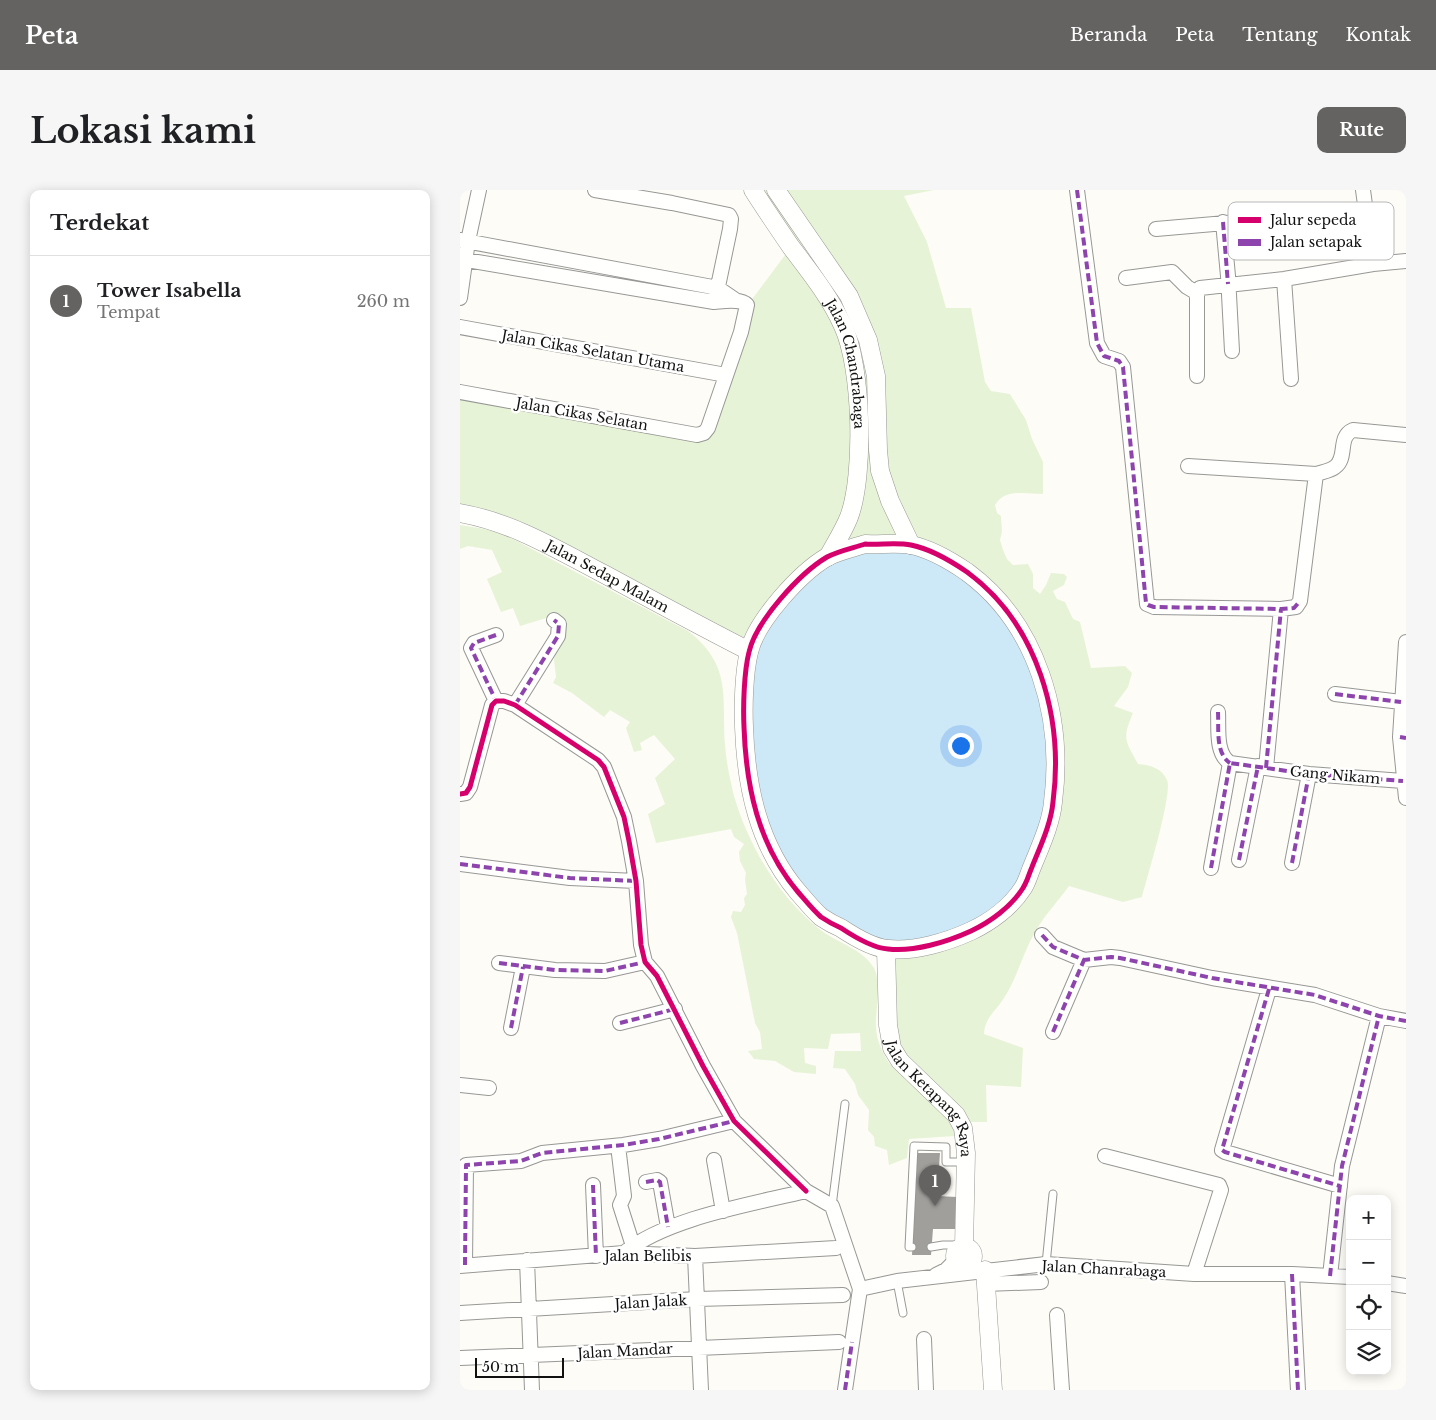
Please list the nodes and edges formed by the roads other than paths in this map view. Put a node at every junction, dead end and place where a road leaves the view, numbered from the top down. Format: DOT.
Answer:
graph roads {
  1 [pos="479,190"];
  2 [pos="595,190"];
  3 [pos="753,190"];
  4 [pos="776,190"];
  5 [pos="1077,190"];
  6 [pos="672,196"];
  7 [pos="1223,222"];
  8 [pos="1228,222"];
  9 [pos="1156,229"];
  10 [pos="464,240"];
  11 [pos="463,259"];
  12 [pos="1372,260"];
  13 [pos="1406,262"];
  14 [pos="1373,264"];
  15 [pos="1126,278"];
  16 [pos="1284,279"];
  17 [pos="1228,284"];
  18 [pos="718,288"];
  19 [pos="1197,293"];
  20 [pos="460,298"];
  21 [pos="737,301"];
  22 [pos="714,302"];
  23 [pos="460,327"];
  24 [pos="1232,351"];
  25 [pos="726,375"];
  26 [pos="1197,376"];
  27 [pos="1291,379"];
  28 [pos="460,392"];
  29 [pos="1406,435"];
  30 [pos="1188,466"];
  31 [pos="1316,474"];
  32 [pos="460,513"];
  33 [pos="911,545"];
  34 [pos="828,557"];
  35 [pos="1281,609"];
  36 [pos="554,620"];
  37 [pos="496,636"];
  38 [pos="1406,642"];
  39 [pos="749,652"];
  40 [pos="1335,694"];
  41 [pos="496,701"];
  42 [pos="1401,702"];
  43 [pos="515,705"];
  44 [pos="1218,712"];
  45 [pos="1403,737"];
  46 [pos="1230,763"];
  47 [pos="1262,767"];
  48 [pos="1309,774"];
  49 [pos="1405,791"];
  50 [pos="460,794"];
  51 [pos="1240,860"];
  52 [pos="1292,863"];
  53 [pos="460,864"];
  54 [pos="1211,868"];
  55 [pos="636,881"];
  56 [pos="1042,935"];
  57 [pos="886,949"];
  58 [pos="1084,960"];
  59 [pos="645,962"];
  60 [pos="499,963"];
  61 [pos="523,968"];
  62 [pos="1269,989"];
  63 [pos="674,1009"];
  64 [pos="1378,1016"];
  65 [pos="1406,1021"];
  66 [pos="620,1023"];
  67 [pos="511,1028"];
  68 [pos="1052,1032"];
  69 [pos="460,1085"];
  70 [pos="489,1088"];
  71 [pos="846,1104"];
  72 [pos="734,1121"];
  73 [pos="619,1154"];
  74 [pos="1105,1156"];
  75 [pos="714,1160"];
  76 [pos="966,1162"];
  77 [pos="646,1182"];
  78 [pos="593,1185"];
  79 [pos="1340,1186"];
  80 [pos="806,1191"];
  81 [pos="1052,1194"];
  82 [pos="832,1206"];
  83 [pos="723,1211"];
  84 [pos="668,1227"];
  85 [pos="912,1246"];
  86 [pos="931,1247"];
  87 [pos="836,1248"];
  88 [pos="628,1249"];
  89 [pos="596,1256"];
  90 [pos="695,1256"];
  91 [pos="526,1260"];
  92 [pos="971,1261"];
  93 [pos="1046,1264"];
  94 [pos="463,1265"];
  95 [pos="1194,1274"];
  96 [pos="1292,1274"];
  97 [pos="933,1276"];
  98 [pos="1330,1276"];
  99 [pos="1346,1277"];
  100 [pos="898,1281"];
  101 [pos="1041,1282"];
  102 [pos="1391,1284"];
  103 [pos="1406,1286"];
  104 [pos="860,1289"];
  105 [pos="843,1295"];
  106 [pos="697,1300"];
  107 [pos="528,1309"];
  108 [pos="460,1313"];
  109 [pos="903,1313"];
  110 [pos="1057,1315"];
  111 [pos="924,1339"];
  112 [pos="839,1342"];
  113 [pos="700,1347"];
  114 [pos="530,1355"];
  115 [pos="460,1358"];
  116 [pos="532,1390"];
  117 [pos="701,1390"];
  118 [pos="845,1390"];
  119 [pos="926,1390"];
  120 [pos="992,1390"];
  121 [pos="1062,1390"];
  122 [pos="1298,1390"];
  1 -- 10 [label="street"];
  2 -- 6 [label="street"];
  3 -- 34 [label="street, Jalan Chandrabaga"];
  4 -- 33 [label="street, Jalan Chandrabaga"];
  5 -- 35 [label="street"];
  6 -- 18 [label="street"];
  7 -- 8 [label="street"];
  7 -- 9 [label="street"];
  7 -- 17 [label="street"];
  10 -- 11 [label="street"];
  10 -- 18 [label="street"];
  11 -- 20 [label="street"];
  11 -- 22 [label="street"];
  12 -- 14 [label="street"];
  13 -- 14 [label="street"];
  14 -- 16 [label="street"];
  15 -- 19 [label="street"];
  16 -- 17 [label="street"];
  16 -- 27 [label="street"];
  17 -- 19 [label="street"];
  17 -- 24 [label="street"];
  18 -- 21 [label="street"];
  18 -- 22 [label="street"];
  19 -- 26 [label="street"];
  21 -- 22 [label="street"];
  21 -- 25 [label="street"];
  23 -- 25 [label="street, Jalan Cikas Selatan Utama"];
  25 -- 28 [label="street, Jalan Cikas Selatan"];
  29 -- 31 [label="street"];
  30 -- 31 [label="street"];
  31 -- 35 [label="street"];
  32 -- 39 [label="street, Jalan Sedap Malam"];
  33 -- 34 [label="street"];
  33 -- 57 [label="street"];
  34 -- 39 [label="street"];
  35 -- 47 [label="street"];
  36 -- 43 [label="street"];
  37 -- 41 [label="street"];
  38 -- 42 [label="street"];
  39 -- 57 [label="street"];
  40 -- 42 [label="street"];
  41 -- 43 [label="street"];
  41 -- 50 [label="street"];
  42 -- 45 [label="street"];
  43 -- 55 [label="street"];
  44 -- 46 [label="street"];
  45 -- 49 [label="street"];
  46 -- 47 [label="street, Gang Nikam"];
  46 -- 54 [label="street"];
  47 -- 48 [label="street, Gang Nikam"];
  47 -- 51 [label="street"];
  48 -- 49 [label="street, Gang Nikam"];
  48 -- 52 [label="street"];
  53 -- 55 [label="street"];
  55 -- 59 [label="street"];
  56 -- 58 [label="street"];
  57 -- 76 [label="street, Jalan Ketapang Raya"];
  58 -- 62 [label="street"];
  58 -- 68 [label="street"];
  59 -- 61 [label="street"];
  59 -- 63 [label="street"];
  60 -- 61 [label="street"];
  61 -- 67 [label="street"];
  62 -- 64 [label="street"];
  62 -- 79 [label="street"];
  63 -- 66 [label="street"];
  63 -- 72 [label="street"];
  64 -- 65 [label="street"];
  64 -- 79 [label="street"];
  69 -- 70 [label="street"];
  71 -- 82 [label="lane"];
  72 -- 80 [label="street"];
  72 -- 94 [label="street"];
  73 -- 88 [label="street"];
  74 -- 95 [label="street"];
  75 -- 83 [label="street"];
  76 -- 85 [label="lane"];
  76 -- 92 [label="street, Jalan Ketapang Raya"];
  77 -- 84 [label="street"];
  78 -- 89 [label="street"];
  79 -- 98 [label="street"];
  80 -- 82 [label="street"];
  80 -- 83 [label="street"];
  81 -- 93 [label="lane"];
  82 -- 104 [label="street"];
  83 -- 84 [label="street"];
  84 -- 88 [label="street"];
  86 -- 92 [label="lane"];
  87 -- 90 [label="street, Jalan Belibis"];
  88 -- 89 [label="street, Jalan Belibis"];
  88 -- 90 [label="street, Jalan Belibis"];
  89 -- 91 [label="street, Jalan Belibis"];
  90 -- 106 [label="street"];
  91 -- 94 [label="street, Jalan Belibis"];
  91 -- 107 [label="street"];
  92 -- 93 [label="street, Jalan Chanrabaga"];
  92 -- 97 [label="street, Jalan Chanrabaga"];
  92 -- 97 [label="street"];
  92 -- 101 [label="street"];
  92 -- 120 [label="street, Jalan Ketapang Raya"];
  93 -- 95 [label="street, Jalan Chanrabaga"];
  95 -- 96 [label="street, Jalan Chanrabaga"];
  96 -- 98 [label="street, Jalan Chanrabaga"];
  96 -- 122 [label="street"];
  97 -- 100 [label="street, Jalan Chanrabaga"];
  98 -- 99 [label="street, Jalan Chanrabaga"];
  100 -- 104 [label="street, Jalan Chanrabaga"];
  100 -- 109 [label="lane"];
  102 -- 103 [label="street"];
  104 -- 118 [label="street"];
  105 -- 106 [label="street, Jalan Jalak"];
  106 -- 107 [label="street, Jalan Jalak"];
  106 -- 113 [label="street"];
  107 -- 108 [label="street, Jalan Jalak"];
  107 -- 114 [label="street"];
  110 -- 121 [label="street"];
  111 -- 119 [label="street"];
  112 -- 113 [label="street, Jalan Mandar"];
  113 -- 114 [label="street, Jalan Mandar"];
  113 -- 117 [label="street"];
  114 -- 115 [label="street, Jalan Mandar"];
  114 -- 116 [label="street"];
}
